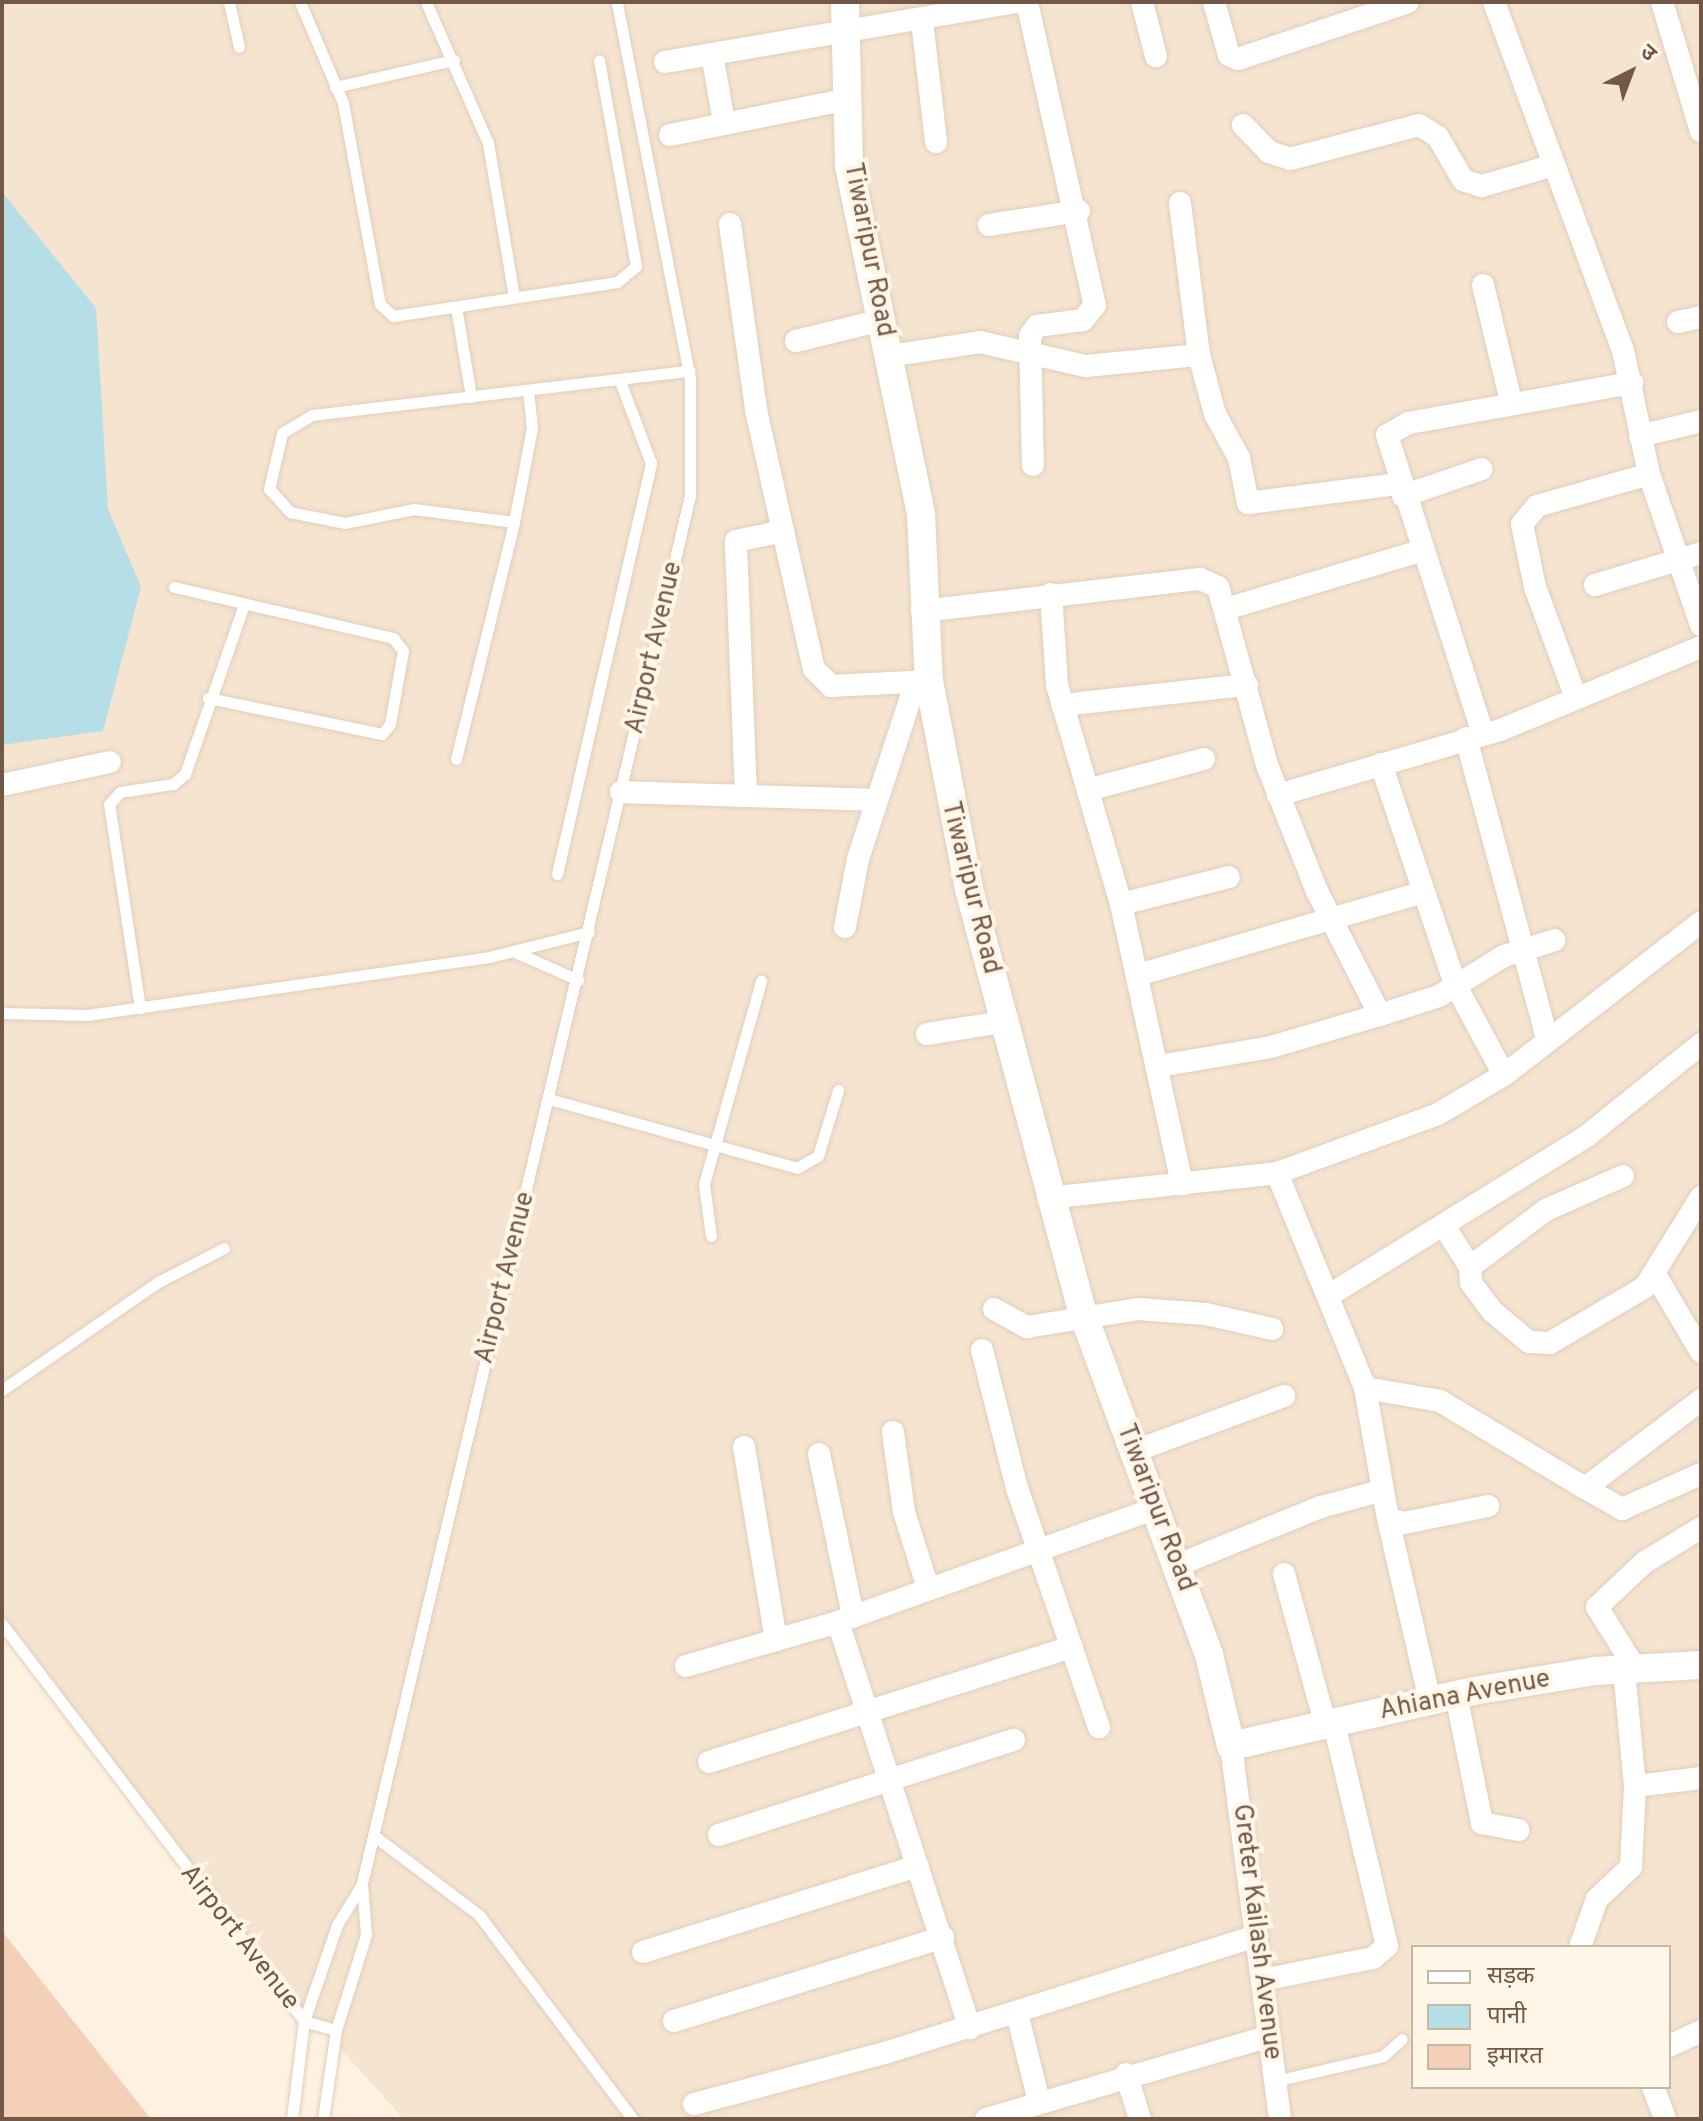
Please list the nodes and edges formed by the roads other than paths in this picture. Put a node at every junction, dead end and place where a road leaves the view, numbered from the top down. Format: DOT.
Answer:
graph roads {
  1 [pos="229,2"];
  2 [pos="300,2"];
  3 [pos="426,2"];
  4 [pos="617,2"];
  5 [pos="845,2"];
  6 [pos="1016,2"];
  7 [pos="1027,2"];
  8 [pos="1142,2"];
  9 [pos="1214,2"];
  10 [pos="1408,2"];
  11 [pos="1494,2"];
  12 [pos="1662,2"];
  13 [pos="922,21"];
  14 [pos="843,35"];
  15 [pos="239,47"];
  16 [pos="712,54"];
  17 [pos="1156,56"];
  18 [pos="454,60"];
  19 [pos="599,60"];
  20 [pos="665,62"];
  21 [pos="335,87"];
  22 [pos="843,100"];
  23 [pos="724,122"];
  24 [pos="1243,125"];
  25 [pos="1701,131"];
  26 [pos="670,135"];
  27 [pos="936,142"];
  28 [pos="1554,165"];
  29 [pos="1180,203"];
  30 [pos="1079,211"];
  31 [pos="730,224"];
  32 [pos="989,225"];
  33 [pos="1483,285"];
  34 [pos="514,297"];
  35 [pos="456,307"];
  36 [pos="1701,317"];
  37 [pos="882,320"];
  38 [pos="1678,322"];
  39 [pos="796,341"];
  40 [pos="1026,354"];
  41 [pos="1199,355"];
  42 [pos="889,356"];
  43 [pos="689,371"];
  44 [pos="620,381"];
  45 [pos="1632,383"];
  46 [pos="528,391"];
  47 [pos="471,397"];
  48 [pos="1511,402"];
  49 [pos="1701,421"];
  50 [pos="1640,436"];
  51 [pos="1033,465"];
  52 [pos="1482,469"];
  53 [pos="1649,474"];
  54 [pos="1401,490"];
  55 [pos="514,522"];
  56 [pos="783,531"];
  57 [pos="1423,550"];
  58 [pos="1701,553"];
  59 [pos="1677,561"];
  60 [pos="1595,585"];
  61 [pos="174,587"];
  62 [pos="1051,594"];
  63 [pos="244,605"];
  64 [pos="1229,608"];
  65 [pos="922,611"];
  66 [pos="1701,625"];
  67 [pos="1701,647"];
  68 [pos="922,682"];
  69 [pos="1247,685"];
  70 [pos="208,698"];
  71 [pos="1576,698"];
  72 [pos="1062,705"];
  73 [pos="1475,736"];
  74 [pos="456,759"];
  75 [pos="1204,759"];
  76 [pos="110,762"];
  77 [pos="1381,764"];
  78 [pos="2,785"];
  79 [pos="1091,789"];
  80 [pos="621,792"];
  81 [pos="746,794"];
  82 [pos="1278,795"];
  83 [pos="876,800"];
  84 [pos="557,874"];
  85 [pos="1229,877"];
  86 [pos="1420,893"];
  87 [pos="1121,904"];
  88 [pos="1701,922"];
  89 [pos="1333,924"];
  90 [pos="845,927"];
  91 [pos="589,932"];
  92 [pos="1555,940"];
  93 [pos="1526,949"];
  94 [pos="515,952"];
  95 [pos="1138,975"];
  96 [pos="578,980"];
  97 [pos="761,981"];
  98 [pos="1455,984"];
  99 [pos="140,1008"];
  100 [pos="2,1013"];
  101 [pos="1380,1015"];
  102 [pos="1004,1022"];
  103 [pos="927,1034"];
  104 [pos="1548,1041"];
  105 [pos="1701,1044"];
  106 [pos="1159,1066"];
  107 [pos="1504,1075"];
  108 [pos="838,1090"];
  109 [pos="549,1099"];
  110 [pos="712,1150"];
  111 [pos="1277,1173"];
  112 [pos="1623,1176"];
  113 [pos="1182,1184"];
  114 [pos="1701,1197"];
  115 [pos="1048,1198"];
  116 [pos="1444,1226"];
  117 [pos="711,1236"];
  118 [pos="224,1248"];
  119 [pos="1470,1267"];
  120 [pos="1656,1276"];
  121 [pos="1331,1294"];
  122 [pos="994,1309"];
  123 [pos="1083,1314"];
  124 [pos="1272,1329"];
  125 [pos="1700,1346"];
  126 [pos="982,1350"];
  127 [pos="1365,1388"];
  128 [pos="2,1390"];
  129 [pos="1284,1396"];
  130 [pos="1701,1400"];
  131 [pos="893,1432"];
  132 [pos="744,1447"];
  133 [pos="1132,1452"];
  134 [pos="819,1454"];
  135 [pos="1701,1474"];
  136 [pos="1585,1488"];
  137 [pos="1380,1491"];
  138 [pos="1488,1506"];
  139 [pos="1156,1508"];
  140 [pos="1388,1519"];
  141 [pos="1701,1528"];
  142 [pos="1037,1547"];
  143 [pos="1178,1565"];
  144 [pos="1284,1574"];
  145 [pos="928,1588"];
  146 [pos="845,1619"];
  147 [pos="2,1624"];
  148 [pos="776,1640"];
  149 [pos="1072,1647"];
  150 [pos="1701,1665"];
  151 [pos="686,1666"];
  152 [pos="1630,1669"];
  153 [pos="1443,1698"];
  154 [pos="866,1716"];
  155 [pos="1330,1725"];
  156 [pos="1099,1727"];
  157 [pos="1014,1740"];
  158 [pos="1231,1746"];
  159 [pos="709,1762"];
  160 [pos="1701,1778"];
  161 [pos="886,1779"];
  162 [pos="1635,1786"];
  163 [pos="1518,1830"];
  164 [pos="373,1835"];
  165 [pos="719,1835"];
  166 [pos="918,1866"];
  167 [pos="362,1883"];
  168 [pos="1257,1936"];
  169 [pos="943,1937"];
  170 [pos="1581,1945"];
  171 [pos="643,1952"];
  172 [pos="1262,1980"];
  173 [pos="1017,2013"];
  174 [pos="304,2021"];
  175 [pos="674,2021"];
  176 [pos="970,2028"];
  177 [pos="336,2030"];
  178 [pos="1701,2031"];
  179 [pos="1269,2036"];
  180 [pos="1402,2039"];
  181 [pos="1671,2045"];
  182 [pos="1126,2074"];
  183 [pos="1275,2081"];
  184 [pos="1654,2089"];
  185 [pos="1039,2101"];
  186 [pos="694,2104"];
  187 [pos="292,2119"];
  188 [pos="323,2119"];
  189 [pos="633,2119"];
  190 [pos="986,2119"];
  191 [pos="1140,2119"];
  192 [pos="1280,2119"];
  193 [pos="1665,2119"];
  1 -- 15 [label="lane"];
  2 -- 21 [label="lane"];
  3 -- 18 [label="lane"];
  4 -- 43 [label="lane, Airport Avenue"];
  5 -- 14 [label="street, Tiwaripur Road"];
  6 -- 13 [label="street"];
  7 -- 30 [label="street"];
  8 -- 17 [label="street"];
  9 -- 10 [label="street"];
  11 -- 28 [label="street"];
  12 -- 25 [label="street"];
  13 -- 14 [label="street"];
  13 -- 27 [label="street"];
  14 -- 16 [label="street"];
  14 -- 22 [label="street, Tiwaripur Road"];
  16 -- 20 [label="street"];
  16 -- 23 [label="street"];
  18 -- 21 [label="lane"];
  18 -- 34 [label="lane"];
  19 -- 34 [label="lane"];
  21 -- 35 [label="lane"];
  22 -- 23 [label="street"];
  22 -- 37 [label="street, Tiwaripur Road"];
  23 -- 26 [label="street"];
  24 -- 28 [label="street"];
  28 -- 45 [label="street"];
  29 -- 41 [label="street"];
  30 -- 32 [label="street"];
  30 -- 40 [label="street"];
  31 -- 56 [label="street"];
  33 -- 48 [label="street"];
  34 -- 35 [label="lane"];
  35 -- 47 [label="lane"];
  36 -- 38 [label="street"];
  37 -- 39 [label="street"];
  37 -- 42 [label="street, Tiwaripur Road"];
  40 -- 41 [label="street"];
  40 -- 42 [label="street"];
  40 -- 51 [label="street"];
  41 -- 54 [label="street"];
  42 -- 65 [label="street, Tiwaripur Road"];
  43 -- 44 [label="lane"];
  43 -- 80 [label="lane, Airport Avenue"];
  44 -- 46 [label="lane"];
  44 -- 84 [label="lane"];
  45 -- 48 [label="street"];
  45 -- 50 [label="street"];
  46 -- 47 [label="lane"];
  46 -- 55 [label="lane"];
  47 -- 55 [label="lane"];
  48 -- 54 [label="street"];
  49 -- 50 [label="street"];
  50 -- 53 [label="street"];
  52 -- 54 [label="street"];
  53 -- 59 [label="street"];
  53 -- 71 [label="street"];
  54 -- 57 [label="street"];
  55 -- 74 [label="lane"];
  56 -- 68 [label="street"];
  56 -- 81 [label="street"];
  57 -- 64 [label="street"];
  57 -- 73 [label="street"];
  58 -- 59 [label="street"];
  59 -- 60 [label="street"];
  59 -- 66 [label="street"];
  61 -- 63 [label="lane"];
  62 -- 64 [label="street"];
  62 -- 65 [label="street"];
  62 -- 72 [label="street"];
  63 -- 70 [label="lane"];
  63 -- 70 [label="lane"];
  64 -- 69 [label="street"];
  65 -- 68 [label="street, Tiwaripur Road"];
  67 -- 71 [label="street"];
  68 -- 83 [label="street"];
  68 -- 102 [label="street, Tiwaripur Road"];
  69 -- 72 [label="street"];
  69 -- 82 [label="street"];
  70 -- 99 [label="lane"];
  71 -- 73 [label="street"];
  72 -- 79 [label="street"];
  73 -- 77 [label="street"];
  73 -- 93 [label="street"];
  75 -- 79 [label="street"];
  76 -- 78 [label="street"];
  77 -- 82 [label="street"];
  77 -- 86 [label="street"];
  79 -- 87 [label="street"];
  80 -- 81 [label="street"];
  80 -- 91 [label="lane, Airport Avenue"];
  81 -- 83 [label="street"];
  82 -- 89 [label="street"];
  83 -- 90 [label="street"];
  85 -- 87 [label="street"];
  86 -- 89 [label="street"];
  86 -- 98 [label="street"];
  87 -- 95 [label="street"];
  88 -- 104 [label="street"];
  89 -- 95 [label="street"];
  89 -- 101 [label="street"];
  91 -- 94 [label="lane"];
  91 -- 96 [label="lane, Airport Avenue"];
  92 -- 93 [label="street"];
  93 -- 98 [label="street"];
  93 -- 104 [label="street"];
  94 -- 96 [label="lane"];
  94 -- 99 [label="lane"];
  95 -- 106 [label="street"];
  96 -- 109 [label="lane, Airport Avenue"];
  97 -- 110 [label="lane"];
  98 -- 101 [label="street"];
  98 -- 107 [label="street"];
  99 -- 100 [label="lane"];
  101 -- 106 [label="street"];
  102 -- 103 [label="street"];
  102 -- 115 [label="street, Tiwaripur Road"];
  104 -- 107 [label="street"];
  105 -- 116 [label="street"];
  106 -- 113 [label="street"];
  107 -- 111 [label="street"];
  108 -- 110 [label="lane"];
  109 -- 110 [label="lane"];
  109 -- 164 [label="lane, Airport Avenue"];
  110 -- 117 [label="lane"];
  111 -- 113 [label="street"];
  111 -- 121 [label="street"];
  112 -- 119 [label="street"];
  113 -- 115 [label="street"];
  114 -- 120 [label="street"];
  115 -- 123 [label="street, Tiwaripur Road"];
  116 -- 119 [label="street"];
  116 -- 121 [label="street"];
  118 -- 128 [label="lane"];
  119 -- 120 [label="street"];
  120 -- 125 [label="street"];
  121 -- 127 [label="street"];
  122 -- 123 [label="street"];
  123 -- 124 [label="street"];
  123 -- 133 [label="street, Tiwaripur Road"];
  126 -- 142 [label="street"];
  127 -- 136 [label="street"];
  127 -- 137 [label="street"];
  129 -- 133 [label="street"];
  130 -- 136 [label="street"];
  131 -- 145 [label="street"];
  132 -- 148 [label="street"];
  133 -- 139 [label="street, Tiwaripur Road"];
  134 -- 146 [label="street"];
  135 -- 136 [label="street"];
  137 -- 140 [label="street"];
  137 -- 143 [label="street"];
  138 -- 140 [label="street"];
  139 -- 142 [label="street"];
  139 -- 143 [label="street, Tiwaripur Road"];
  140 -- 153 [label="street"];
  141 -- 152 [label="street"];
  142 -- 145 [label="street"];
  142 -- 149 [label="street"];
  143 -- 158 [label="street, Tiwaripur Road"];
  144 -- 155 [label="street"];
  145 -- 146 [label="street"];
  146 -- 148 [label="street"];
  146 -- 154 [label="street"];
  147 -- 174 [label="lane, Airport Avenue"];
  148 -- 151 [label="street"];
  149 -- 154 [label="street"];
  149 -- 156 [label="street"];
  150 -- 152 [label="street, Ahiana Avenue"];
  152 -- 153 [label="street, Ahiana Avenue"];
  152 -- 162 [label="street"];
  153 -- 155 [label="street, Ahiana Avenue"];
  153 -- 163 [label="street"];
  154 -- 159 [label="street"];
  154 -- 161 [label="street"];
  155 -- 158 [label="street, Ahiana Avenue"];
  155 -- 172 [label="street"];
  157 -- 161 [label="street"];
  158 -- 168 [label="street, Greter Kailash Avenue"];
  160 -- 162 [label="street"];
  161 -- 165 [label="street"];
  161 -- 166 [label="street"];
  162 -- 170 [label="street"];
  164 -- 167 [label="lane, Airport Avenue"];
  164 -- 189 [label="lane"];
  166 -- 169 [label="street"];
  166 -- 171 [label="street"];
  167 -- 174 [label="lane"];
  167 -- 177 [label="lane, Airport Avenue"];
  168 -- 172 [label="street, Greter Kailash Avenue"];
  168 -- 173 [label="street"];
  169 -- 175 [label="street"];
  169 -- 176 [label="street"];
  172 -- 179 [label="street, Greter Kailash Avenue"];
  173 -- 176 [label="street"];
  173 -- 185 [label="street"];
  174 -- 177 [label="lane, Airport Avenue"];
  174 -- 187 [label="lane"];
  176 -- 186 [label="street"];
  177 -- 188 [label="lane"];
  178 -- 181 [label="street"];
  179 -- 182 [label="street"];
  179 -- 183 [label="street, Greter Kailash Avenue"];
  180 -- 183 [label="lane"];
  182 -- 185 [label="street"];
  182 -- 191 [label="street"];
  183 -- 192 [label="street, Greter Kailash Avenue"];
  184 -- 193 [label="street"];
  185 -- 190 [label="street"];
}
